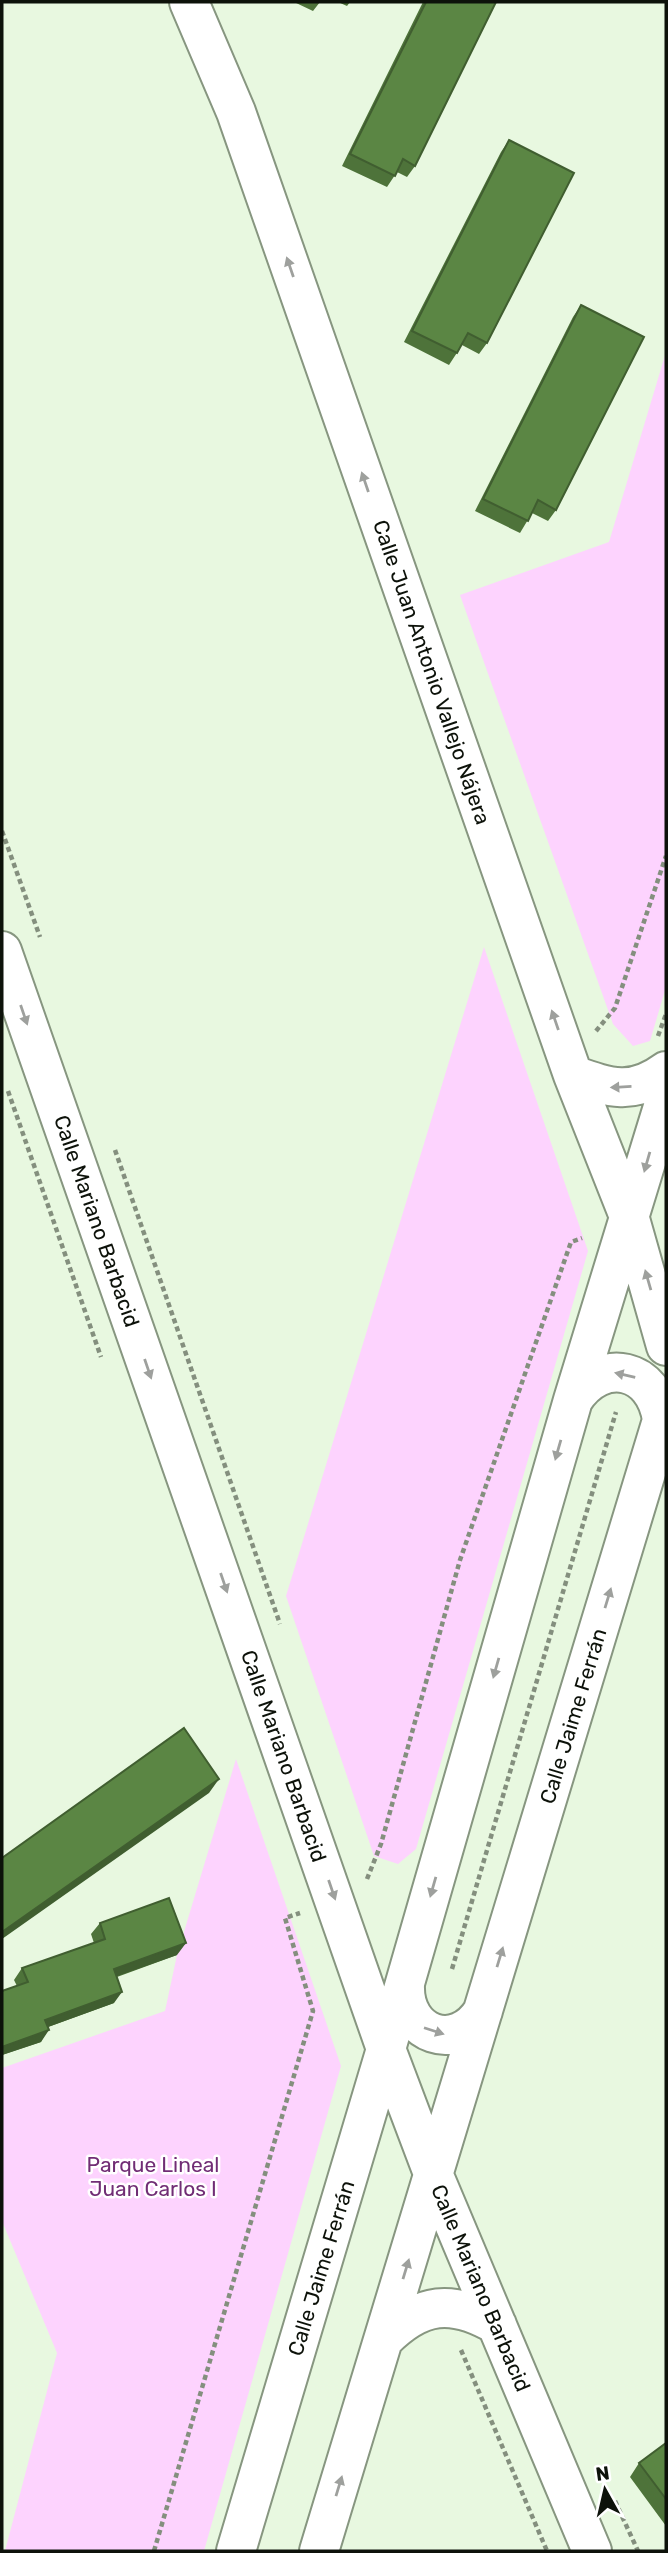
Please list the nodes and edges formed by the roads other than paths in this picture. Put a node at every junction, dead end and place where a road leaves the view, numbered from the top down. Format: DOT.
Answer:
graph roads {
  1 [pos="189,2"];
  2 [pos="2,951"];
  3 [pos="582,1043"];
  4 [pos="661,1057"];
  5 [pos="666,1097"];
  6 [pos="630,1219"];
  7 [pos="666,1346"];
  8 [pos="573,1400"];
  9 [pos="664,1413"];
  10 [pos="405,1985"];
  11 [pos="484,2011"];
  12 [pos="386,2049"];
  13 [pos="434,2176"];
  14 [pos="497,2325"];
  15 [pos="384,2339"];
  16 [pos="236,2551"];
  17 [pos="319,2551"];
  18 [pos="592,2551"];
  3 -- 1 [label="street, Calle Juan Antonio Vallejo Nájera, one-way"];
  2 -- 12 [label="street, Calle Mariano Barbacid, one-way"];
  4 -- 3 [label="street, one-way"];
  3 -- 6 [label="street, Calle Juan Antonio Vallejo Nájera"];
  5 -- 6 [label="street, Calle Jaime Ferrán, one-way"];
  7 -- 6 [label="street, Calle Juan Antonio Vallejo Nájera, one-way"];
  6 -- 8 [label="street, Calle Jaime Ferrán"];
  9 -- 8 [label="street, Calle Jaime Ferrán, one-way"];
  8 -- 10 [label="street, Calle Jaime Ferrán, one-way"];
  11 -- 9 [label="street, Calle Jaime Ferrán, one-way"];
  10 -- 11 [label="street, one-way"];
  10 -- 12 [label="street, Calle Jaime Ferrán"];
  11 -- 13 [label="street, Calle Jaime Ferrán"];
  12 -- 13 [label="street, Calle Mariano Barbacid"];
  12 -- 16 [label="street, Calle Jaime Ferrán"];
  13 -- 14 [label="street, Calle Mariano Barbacid"];
  15 -- 13 [label="street, Calle Jaime Ferrán, one-way"];
  14 -- 15 [label="street"];
  14 -- 18 [label="street, Calle Mariano Barbacid"];
  17 -- 15 [label="street, Calle Jaime Ferrán, one-way"];
}
